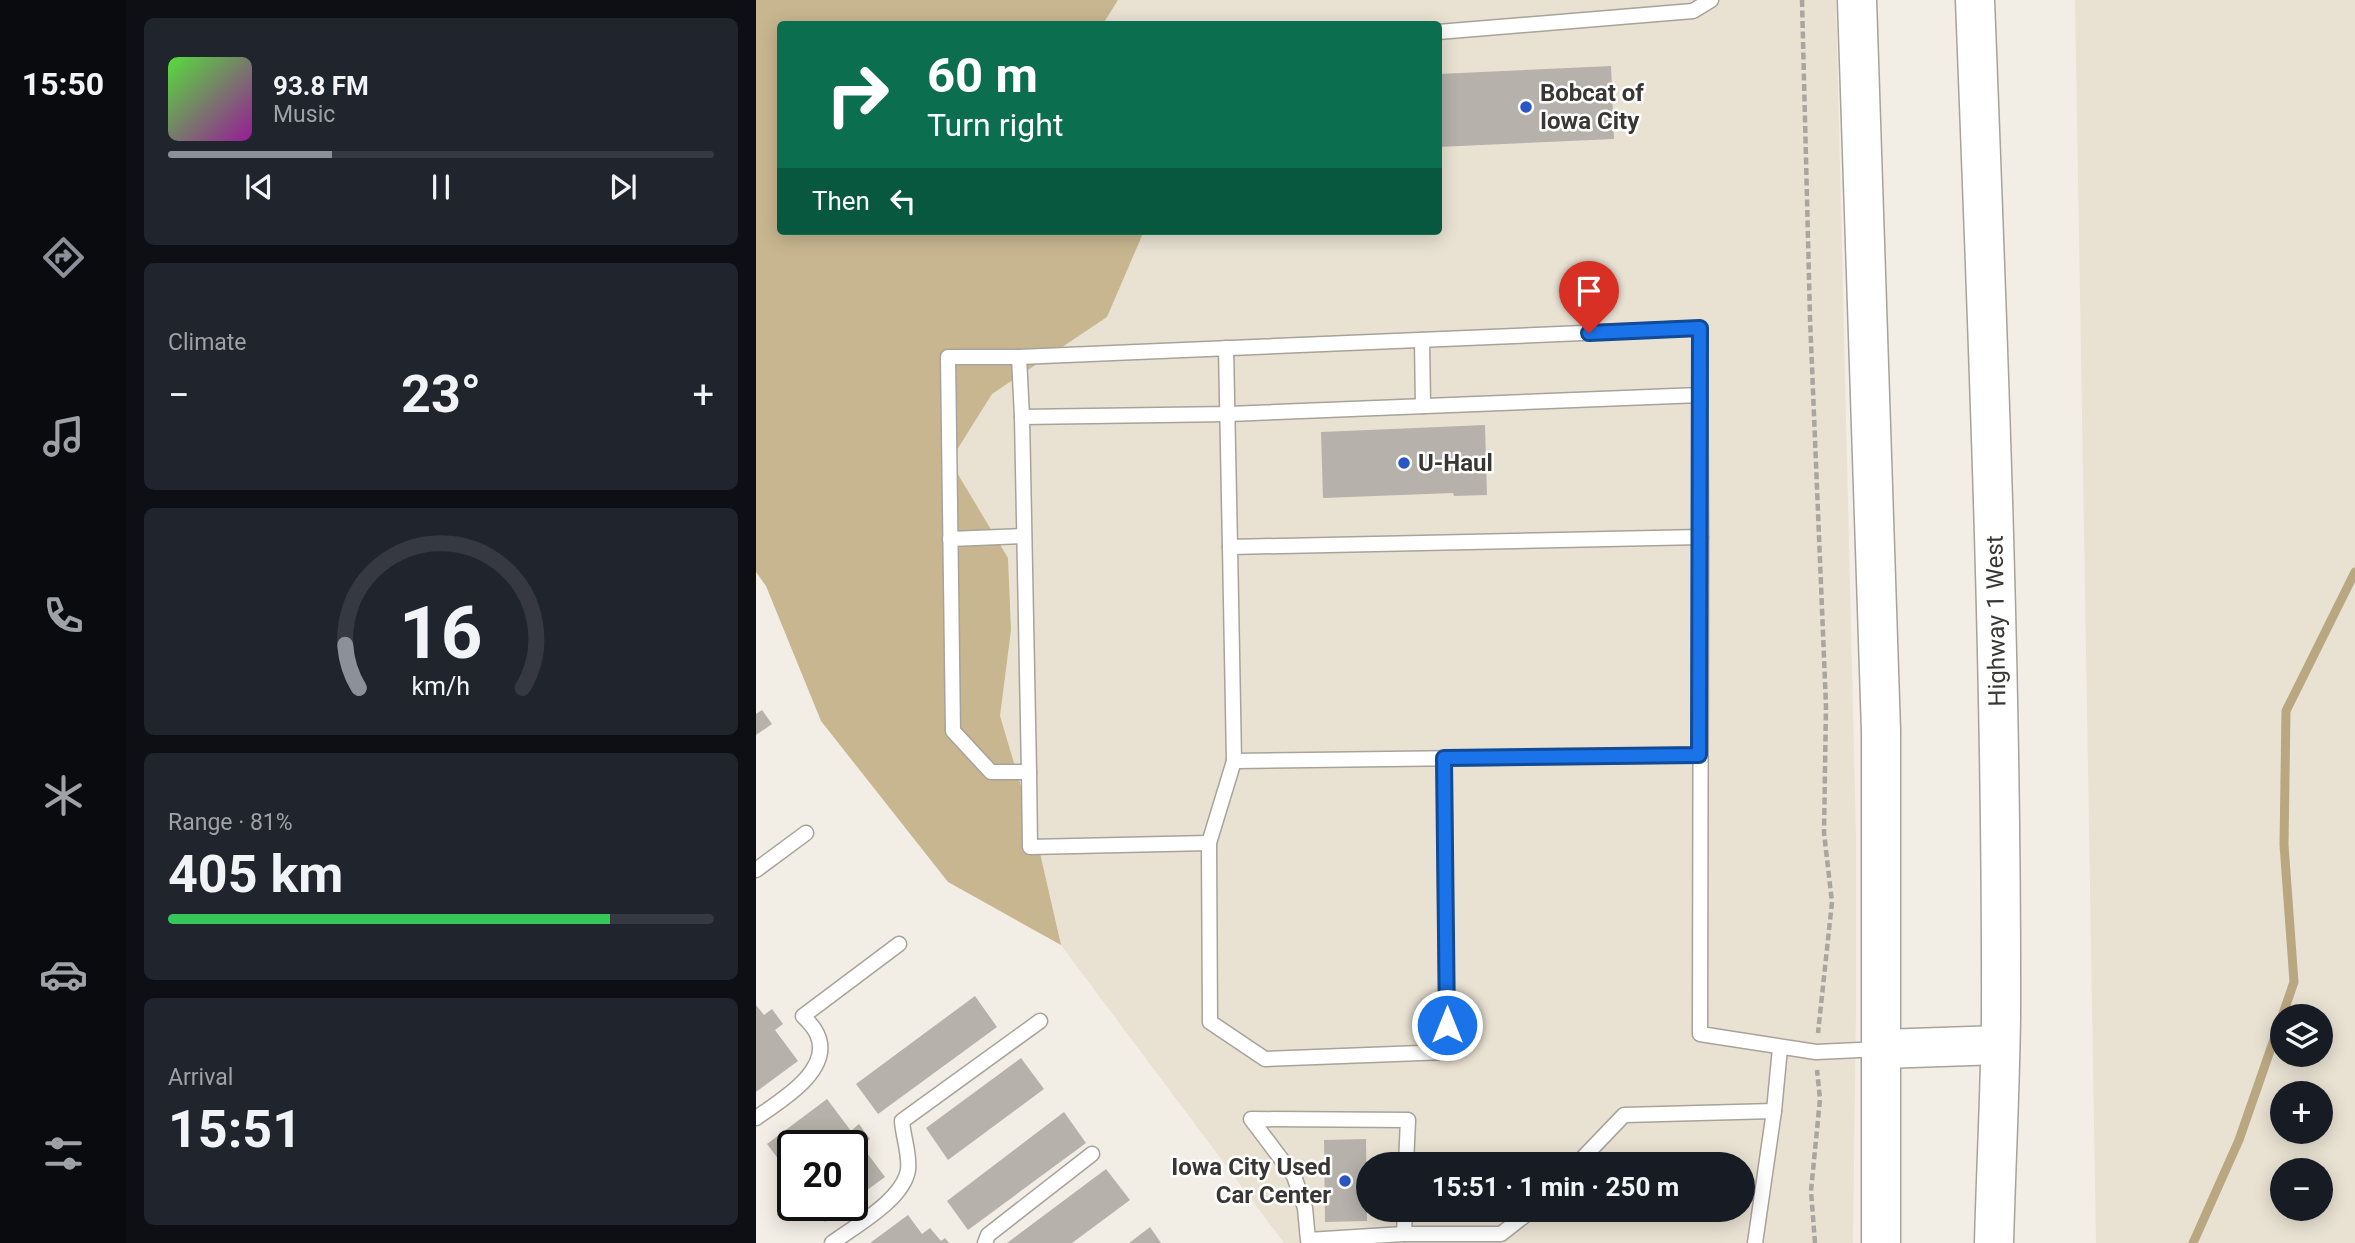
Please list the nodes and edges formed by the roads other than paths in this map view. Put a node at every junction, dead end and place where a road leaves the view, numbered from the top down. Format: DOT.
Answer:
graph roads {
  1 [pos="1711,0"];
  2 [pos="1857,0"];
  3 [pos="1975,0"];
  4 [pos="1442,32"];
  5 [pos="1422,340"];
  6 [pos="1226,348"];
  7 [pos="1019,357"];
  8 [pos="1700,395"];
  9 [pos="1423,406"];
  10 [pos="1229,414"];
  11 [pos="1022,417"];
  12 [pos="1024,536"];
  13 [pos="1701,537"];
  14 [pos="950,540"];
  15 [pos="1230,547"];
  16 [pos="1699,755"];
  17 [pos="1444,758"];
  18 [pos="1234,761"];
  19 [pos="1028,772"];
  20 [pos="806,834"];
  21 [pos="1209,843"];
  22 [pos="756,870"];
  23 [pos="899,944"];
  24 [pos="1040,1021"];
  25 [pos="2000,1045"];
  26 [pos="1780,1048"];
  27 [pos="1882,1049"];
  28 [pos="1774,1111"];
  29 [pos="756,1118"];
  30 [pos="1407,1152"];
  31 [pos="1589,1152"];
  32 [pos="1092,1154"];
  33 [pos="1404,1222"];
  34 [pos="1516,1222"];
  35 [pos="1404,1234"];
  36 [pos="832,1243"];
  37 [pos="985,1243"];
  38 [pos="1755,1243"];
  39 [pos="1881,1243"];
  40 [pos="1994,1243"];
  1 -- 4 [label="lane"];
  2 -- 27 [label="main road"];
  3 -- 25 [label="main road, Highway 1 West"];
  5 -- 6 [label="lane"];
  5 -- 8 [label="lane"];
  5 -- 9 [label="lane"];
  6 -- 7 [label="lane"];
  6 -- 10 [label="lane"];
  7 -- 11 [label="lane"];
  7 -- 14 [label="lane"];
  8 -- 9 [label="lane"];
  8 -- 13 [label="lane"];
  9 -- 10 [label="lane"];
  10 -- 11 [label="lane"];
  10 -- 15 [label="lane"];
  11 -- 12 [label="lane"];
  12 -- 14 [label="lane"];
  12 -- 19 [label="lane"];
  13 -- 15 [label="lane"];
  13 -- 16 [label="lane"];
  14 -- 19 [label="lane"];
  15 -- 18 [label="lane"];
  16 -- 17 [label="lane"];
  16 -- 26 [label="lane"];
  17 -- 18 [label="lane"];
  17 -- 21 [label="lane"];
  18 -- 21 [label="lane"];
  19 -- 21 [label="lane"];
  20 -- 22 [label="lane"];
  23 -- 29 [label="lane"];
  24 -- 36 [label="lane"];
  25 -- 27 [label="main road"];
  25 -- 40 [label="main road, Highway 1 West"];
  26 -- 27 [label="lane"];
  26 -- 28 [label="lane"];
  27 -- 39 [label="main road"];
  28 -- 31 [label="lane"];
  28 -- 38 [label="lane"];
  30 -- 35 [label="lane"];
  32 -- 37 [label="lane"];
  33 -- 35 [label="lane"];
  34 -- 35 [label="lane"];
}
